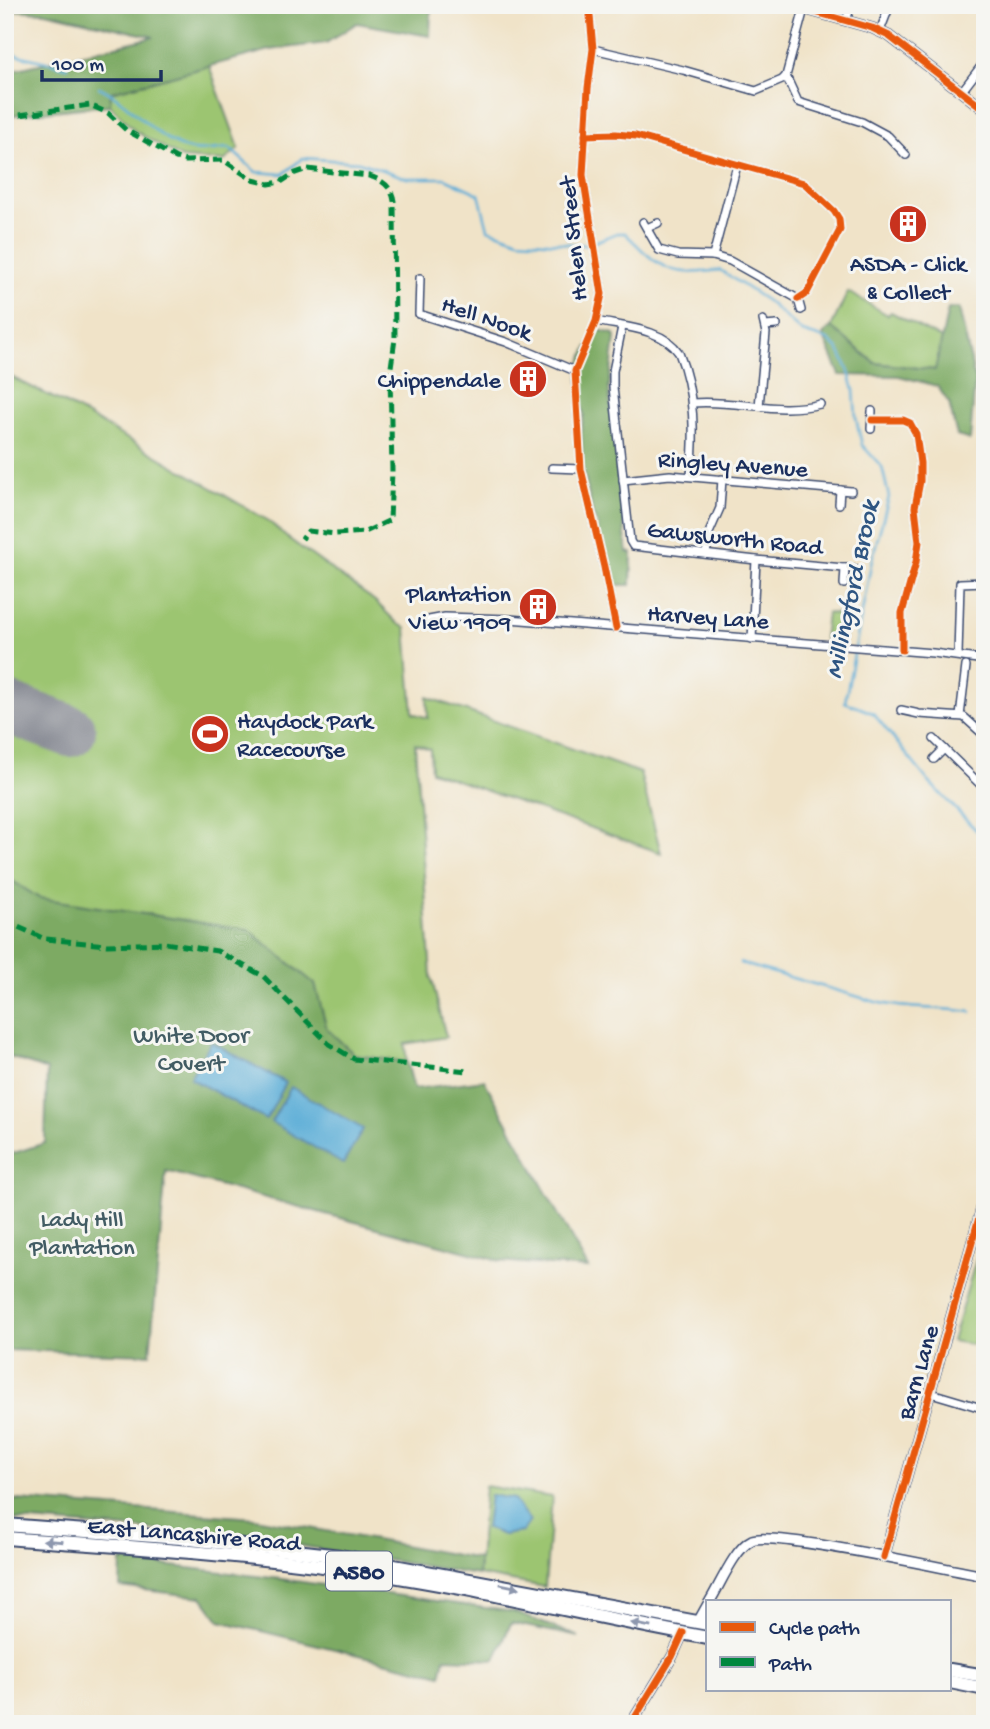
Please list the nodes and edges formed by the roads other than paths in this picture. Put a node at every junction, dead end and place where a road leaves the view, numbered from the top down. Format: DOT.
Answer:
graph roads {
  1 [pos="589,5"];
  2 [pos="790,5"];
  3 [pos="850,5"];
  4 [pos="890,5"];
  5 [pos="804,9"];
  6 [pos="846,21"];
  7 [pos="880,31"];
  8 [pos="593,49"];
  9 [pos="985,56"];
  10 [pos="786,76"];
  11 [pos="962,91"];
  12 [pos="985,110"];
  13 [pos="585,135"];
  14 [pos="906,155"];
  15 [pos="737,164"];
  16 [pos="658,223"];
  17 [pos="713,256"];
  18 [pos="420,278"];
  19 [pos="798,299"];
  20 [pos="800,310"];
  21 [pos="596,321"];
  22 [pos="777,325"];
  23 [pos="622,327"];
  24 [pos="575,371"];
  25 [pos="692,403"];
  26 [pos="820,404"];
  27 [pos="759,406"];
  28 [pos="872,429"];
  29 [pos="552,468"];
  30 [pos="581,469"];
  31 [pos="691,476"];
  32 [pos="722,479"];
  33 [pos="624,480"];
  34 [pos="840,490"];
  35 [pos="851,491"];
  36 [pos="839,504"];
  37 [pos="706,554"];
  38 [pos="756,561"];
  39 [pos="845,568"];
  40 [pos="855,569"];
  41 [pos="985,582"];
  42 [pos="844,584"];
  43 [pos="429,620"];
  44 [pos="615,628"];
  45 [pos="752,639"];
  46 [pos="902,650"];
  47 [pos="958,655"];
  48 [pos="985,660"];
  49 [pos="966,666"];
  50 [pos="901,710"];
  51 [pos="960,716"];
  52 [pos="985,736"];
  53 [pos="934,739"];
  54 [pos="944,749"];
  55 [pos="934,759"];
  56 [pos="985,789"];
  57 [pos="985,1196"];
  58 [pos="931,1392"];
  59 [pos="985,1409"];
  60 [pos="5,1525"];
  61 [pos="5,1538"];
  62 [pos="884,1557"];
  63 [pos="985,1576"];
  64 [pos="711,1600"];
  65 [pos="703,1623"];
  66 [pos="683,1633"];
  67 [pos="706,1638"];
  68 [pos="951,1670"];
  69 [pos="985,1676"];
  70 [pos="951,1682"];
  71 [pos="985,1689"];
  72 [pos="631,1724"];
  1 -- 8 [label="street, Helen Street"];
  2 -- 5 [label="street"];
  3 -- 6 [label="street"];
  4 -- 7 [label="street"];
  5 -- 6 [label="street"];
  5 -- 10 [label="street"];
  6 -- 7 [label="street"];
  7 -- 11 [label="street"];
  8 -- 10 [label="street"];
  8 -- 13 [label="street, Helen Street"];
  9 -- 11 [label="street"];
  10 -- 14 [label="street"];
  11 -- 12 [label="street"];
  13 -- 15 [label="street"];
  13 -- 21 [label="street, Helen Street"];
  15 -- 17 [label="street"];
  15 -- 19 [label="street"];
  16 -- 17 [label="street"];
  17 -- 19 [label="street"];
  18 -- 24 [label="street, Hell Nook"];
  19 -- 20 [label="street"];
  21 -- 23 [label="street"];
  21 -- 24 [label="street, Helen Street"];
  22 -- 27 [label="street"];
  23 -- 25 [label="street"];
  23 -- 33 [label="street, Gawsworth Road"];
  24 -- 30 [label="street, Helen Street"];
  25 -- 27 [label="street"];
  25 -- 31 [label="street"];
  26 -- 27 [label="street"];
  28 -- 46 [label="street"];
  29 -- 30 [label="street"];
  30 -- 44 [label="street, Helen Street"];
  31 -- 32 [label="street, Ringley Avenue"];
  31 -- 33 [label="street, Ringley Avenue"];
  32 -- 34 [label="street, Ringley Avenue"];
  32 -- 37 [label="street"];
  33 -- 37 [label="street, Gawsworth Road"];
  34 -- 35 [label="street, Ringley Avenue"];
  34 -- 36 [label="street, Ringley Avenue"];
  37 -- 38 [label="street, Gawsworth Road"];
  38 -- 39 [label="street, Gawsworth Road"];
  38 -- 45 [label="street"];
  39 -- 40 [label="street, Gawsworth Road"];
  39 -- 42 [label="street, Gawsworth Road"];
  41 -- 47 [label="street"];
  43 -- 44 [label="street, Harvey Lane"];
  44 -- 45 [label="street, Harvey Lane"];
  45 -- 46 [label="street, Harvey Lane"];
  46 -- 47 [label="street, Harvey Lane"];
  47 -- 48 [label="street, Harvey Lane"];
  49 -- 51 [label="street"];
  50 -- 51 [label="street"];
  51 -- 52 [label="street"];
  53 -- 54 [label="street"];
  54 -- 55 [label="street"];
  54 -- 56 [label="street"];
  57 -- 58 [label="street, Barn Lane"];
  58 -- 59 [label="street"];
  58 -- 62 [label="street, Barn Lane"];
  60 -- 65 [label="highway, East Lancashire Road / A580, one-way"];
  66 -- 61 [label="highway, East Lancashire Road / A580, one-way"];
  62 -- 63 [label="street"];
  62 -- 64 [label="street"];
  66 -- 67 [label="highway, East Lancashire Road / A580"];
  66 -- 72 [label="street"];
  68 -- 69 [label="highway"];
  70 -- 71 [label="highway"];
}
